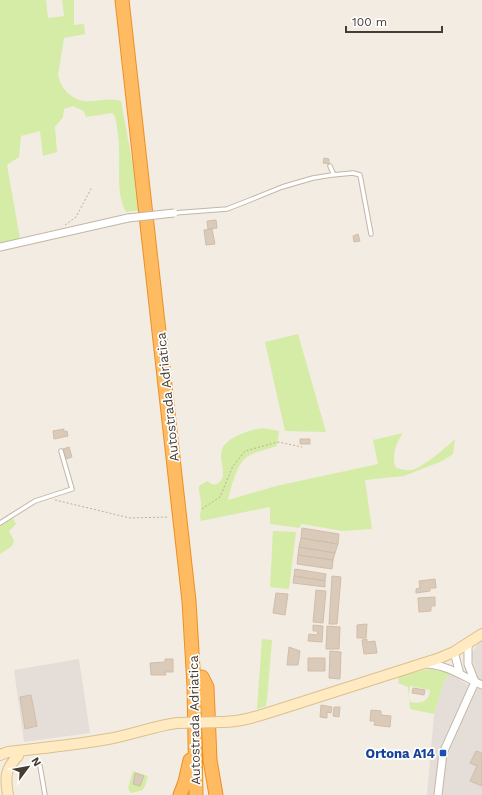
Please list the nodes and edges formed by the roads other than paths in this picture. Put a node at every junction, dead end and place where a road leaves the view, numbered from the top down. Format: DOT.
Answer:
graph roads {
  1 [pos="122,0"];
  2 [pos="131,0"];
  3 [pos="330,166"];
  4 [pos="145,168"];
  5 [pos="332,175"];
  6 [pos="174,213"];
  7 [pos="371,234"];
  8 [pos="0,247"];
  9 [pos="61,451"];
  10 [pos="0,523"];
  11 [pos="482,634"];
  12 [pos="468,643"];
  13 [pos="454,652"];
  14 [pos="423,664"];
  15 [pos="468,664"];
  16 [pos="460,674"];
  17 [pos="202,678"];
  18 [pos="479,684"];
  19 [pos="195,727"];
  20 [pos="36,748"];
  21 [pos="3,753"];
  22 [pos="18,756"];
  23 [pos="0,764"];
  24 [pos="40,766"];
  25 [pos="0,786"];
  26 [pos="7,795"];
  27 [pos="46,795"];
  28 [pos="180,795"];
  29 [pos="196,795"];
  30 [pos="204,795"];
  31 [pos="216,795"];
  32 [pos="438,795"];
  1 -- 4 [label="highway, Autostrada Adriatica"];
  2 -- 4 [label="highway, Autostrada Adriatica"];
  3 -- 5 [label="lane"];
  4 -- 17 [label="highway, Autostrada Adriatica"];
  4 -- 19 [label="highway, Autostrada Adriatica"];
  5 -- 6 [label="lane"];
  5 -- 7 [label="lane"];
  6 -- 8 [label="street, bridge"];
  9 -- 10 [label="lane"];
  11 -- 12 [label="main road"];
  12 -- 13 [label="main road"];
  12 -- 15 [label="street"];
  13 -- 14 [label="main road"];
  13 -- 15 [label="street"];
  13 -- 16 [label="street"];
  14 -- 16 [label="street"];
  14 -- 20 [label="main road, bridge"];
  15 -- 18 [label="street"];
  16 -- 18 [label="street"];
  17 -- 30 [label="highway, Autostrada Adriatica"];
  17 -- 31 [label="highway"];
  18 -- 32 [label="street"];
  19 -- 28 [label="highway"];
  19 -- 29 [label="highway, Autostrada Adriatica"];
  20 -- 21 [label="main road"];
  20 -- 22 [label="main road"];
  22 -- 23 [label="main road"];
  22 -- 26 [label="main road"];
  24 -- 27 [label="lane"];
  25 -- 26 [label="main road"];
}
